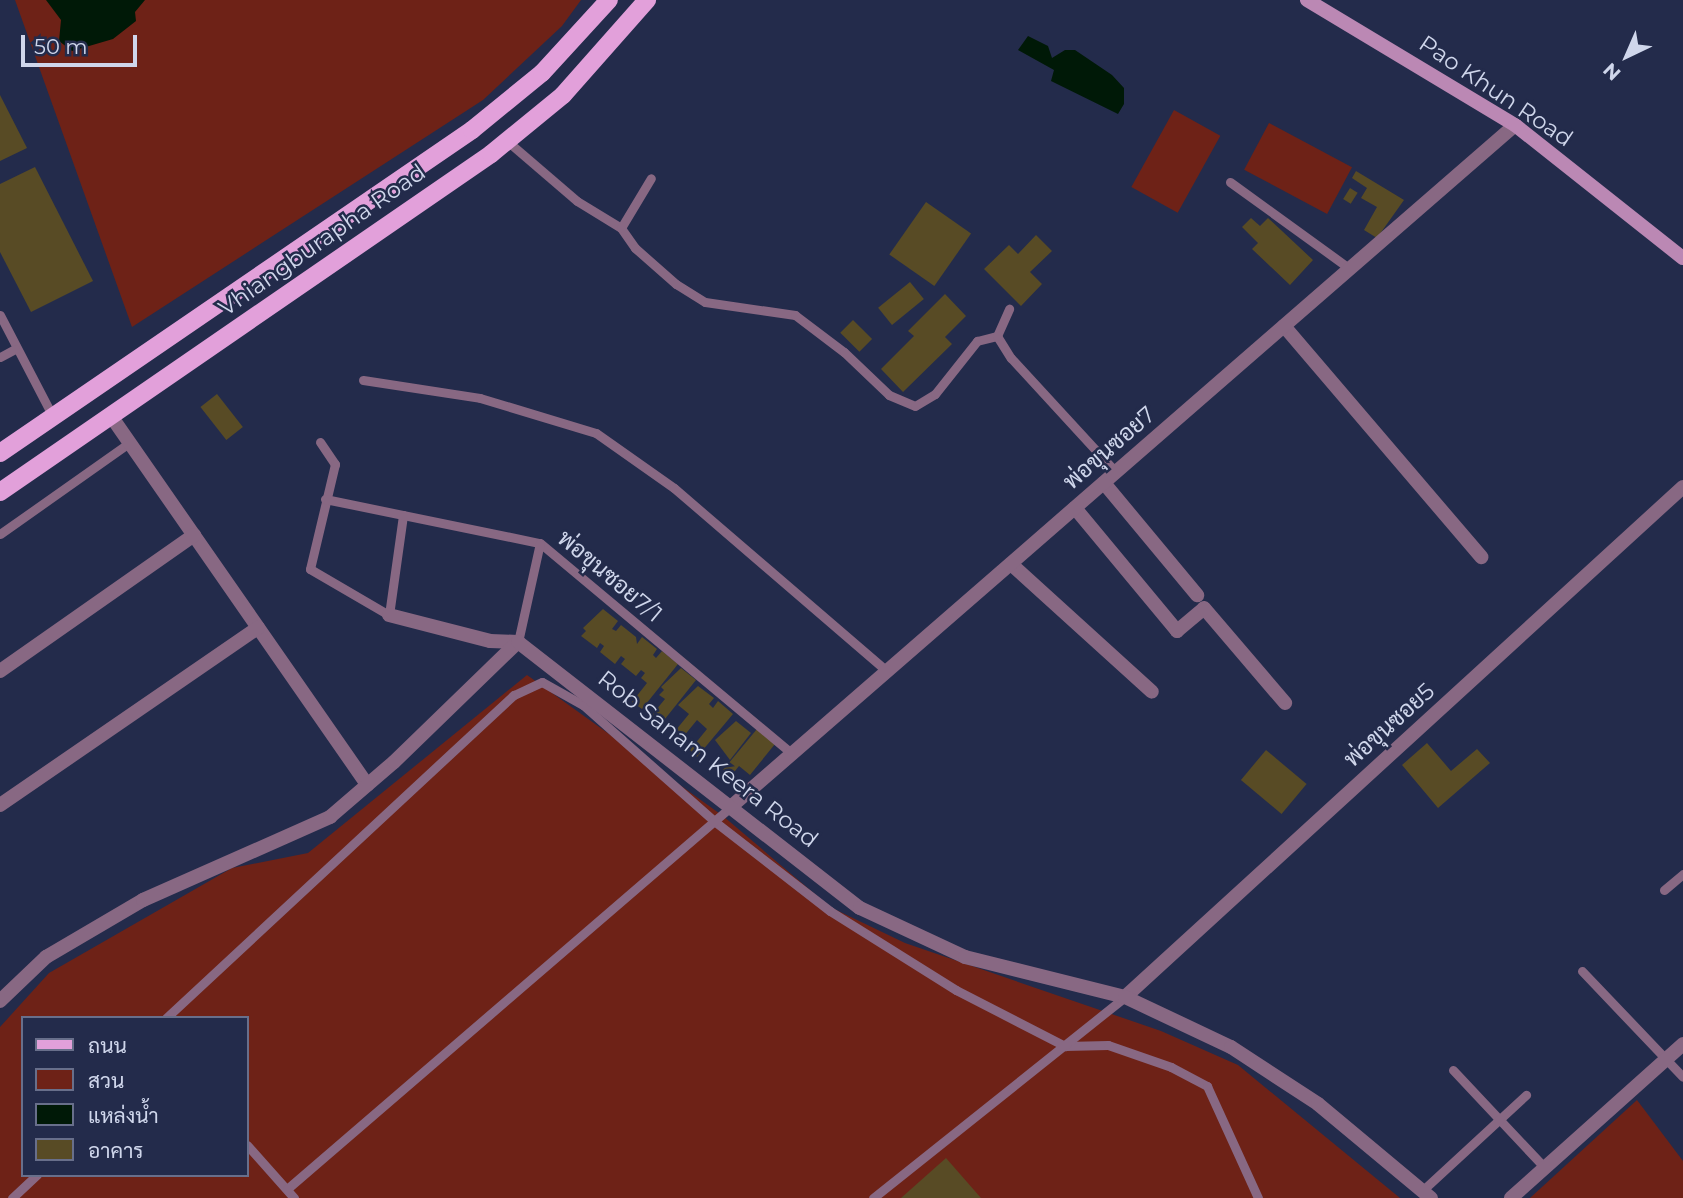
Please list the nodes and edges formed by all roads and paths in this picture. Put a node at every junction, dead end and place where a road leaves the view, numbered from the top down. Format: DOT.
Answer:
graph roads {
  1 [pos="609,0"];
  2 [pos="647,0"];
  3 [pos="1307,0"];
  4 [pos="1515,125"];
  5 [pos="507,141"];
  6 [pos="651,178"];
  7 [pos="1230,183"];
  8 [pos="621,228"];
  9 [pos="1683,258"];
  10 [pos="1350,269"];
  11 [pos="1009,309"];
  12 [pos="0,315"];
  13 [pos="1284,326"];
  14 [pos="996,335"];
  15 [pos="15,349"];
  16 [pos="0,357"];
  17 [pos="363,380"];
  18 [pos="111,416"];
  19 [pos="53,417"];
  20 [pos="20,440"];
  21 [pos="320,442"];
  22 [pos="129,443"];
  23 [pos="0,453"];
  24 [pos="38,466"];
  25 [pos="1116,472"];
  26 [pos="1104,483"];
  27 [pos="1683,487"];
  28 [pos="0,492"];
  29 [pos="324,499"];
  30 [pos="1075,508"];
  31 [pos="403,515"];
  32 [pos="0,534"];
  33 [pos="194,536"];
  34 [pos="540,543"];
  35 [pos="1481,557"];
  36 [pos="1011,564"];
  37 [pos="1197,595"];
  38 [pos="389,615"];
  39 [pos="258,628"];
  40 [pos="517,642"];
  41 [pos="0,671"];
  42 [pos="887,671"];
  43 [pos="1152,692"];
  44 [pos="1285,703"];
  45 [pos="792,754"];
  46 [pos="367,785"];
  47 [pos="0,805"];
  48 [pos="733,805"];
  49 [pos="713,821"];
  50 [pos="1683,874"];
  51 [pos="1664,890"];
  52 [pos="1582,971"];
  53 [pos="1125,997"];
  54 [pos="0,1001"];
  55 [pos="168,1016"];
  56 [pos="1683,1044"];
  57 [pos="1065,1046"];
  58 [pos="1667,1059"];
  59 [pos="1452,1070"];
  60 [pos="1683,1077"];
  61 [pos="1526,1095"];
  62 [pos="1500,1119"];
  63 [pos="248,1146"];
  64 [pos="1545,1168"];
  65 [pos="35,1177"];
  66 [pos="287,1189"];
  67 [pos="1427,1194"];
  68 [pos="14,1197"];
  69 [pos="294,1198"];
  70 [pos="873,1198"];
  71 [pos="1258,1198"];
  72 [pos="1511,1198"];
  1 -- 19 [label="main road, Vhiangburapha Road"];
  2 -- 5 [label="main road, Vhiangburapha Road"];
  3 -- 4 [label="main road, Pao Khun Road"];
  4 -- 9 [label="main road, Pao Khun Road"];
  4 -- 10 [label="street, พ่อขุนซอย7"];
  5 -- 8 [label="lane"];
  5 -- 18 [label="main road, Vhiangburapha Road"];
  6 -- 8 [label="lane"];
  7 -- 10 [label="lane"];
  8 -- 14 [label="lane"];
  10 -- 13 [label="street, พ่อขุนซอย7"];
  11 -- 14 [label="lane"];
  12 -- 15 [label="lane"];
  13 -- 25 [label="street, พ่อขุนซอย7"];
  13 -- 35 [label="street"];
  14 -- 25 [label="lane"];
  15 -- 16 [label="lane"];
  15 -- 19 [label="lane"];
  17 -- 42 [label="lane"];
  18 -- 22 [label="street"];
  18 -- 24 [label="main road, Vhiangburapha Road"];
  19 -- 20 [label="main road, Vhiangburapha Road"];
  20 -- 23 [label="main road, Vhiangburapha Road"];
  20 -- 24 [label="main road"];
  21 -- 29 [label="lane"];
  22 -- 32 [label="lane"];
  22 -- 33 [label="street"];
  24 -- 28 [label="main road, Vhiangburapha Road"];
  25 -- 26 [label="street, พ่อขุนซอย7"];
  26 -- 30 [label="street, พ่อขุนซอย7"];
  26 -- 37 [label="street"];
  27 -- 53 [label="street, พ่อขุนซอย5"];
  29 -- 31 [label="lane, พ่อขุนซอย7/1"];
  29 -- 38 [label="lane"];
  30 -- 36 [label="street, พ่อขุนซอย7"];
  30 -- 44 [label="street"];
  31 -- 34 [label="lane, พ่อขุนซอย7/1"];
  31 -- 38 [label="lane"];
  33 -- 39 [label="street"];
  33 -- 41 [label="street"];
  34 -- 40 [label="lane"];
  34 -- 45 [label="lane, พ่อขุนซอย7/1"];
  36 -- 42 [label="street, พ่อขุนซอย7"];
  36 -- 43 [label="street"];
  38 -- 40 [label="street"];
  39 -- 46 [label="street"];
  39 -- 47 [label="street"];
  40 -- 46 [label="street"];
  40 -- 48 [label="street, Rob Sanam Keera Road"];
  42 -- 45 [label="street, พ่อขุนซอย7"];
  45 -- 48 [label="street, พ่อขุนซอย7"];
  46 -- 54 [label="street"];
  48 -- 49 [label="lane"];
  48 -- 53 [label="street, Rob Sanam Keera Road"];
  49 -- 55 [label="lane"];
  49 -- 57 [label="lane"];
  49 -- 66 [label="lane"];
  50 -- 51 [label="lane"];
  52 -- 58 [label="lane"];
  53 -- 57 [label="lane"];
  53 -- 67 [label="street, Rob Sanam Keera Road"];
  56 -- 58 [label="street"];
  57 -- 70 [label="lane"];
  57 -- 71 [label="lane"];
  58 -- 60 [label="lane"];
  58 -- 64 [label="street"];
  59 -- 62 [label="lane"];
  61 -- 62 [label="lane"];
  62 -- 64 [label="lane"];
  62 -- 67 [label="lane"];
  63 -- 66 [label="lane"];
  64 -- 72 [label="street"];
  65 -- 68 [label="lane"];
  66 -- 69 [label="lane"];
}
